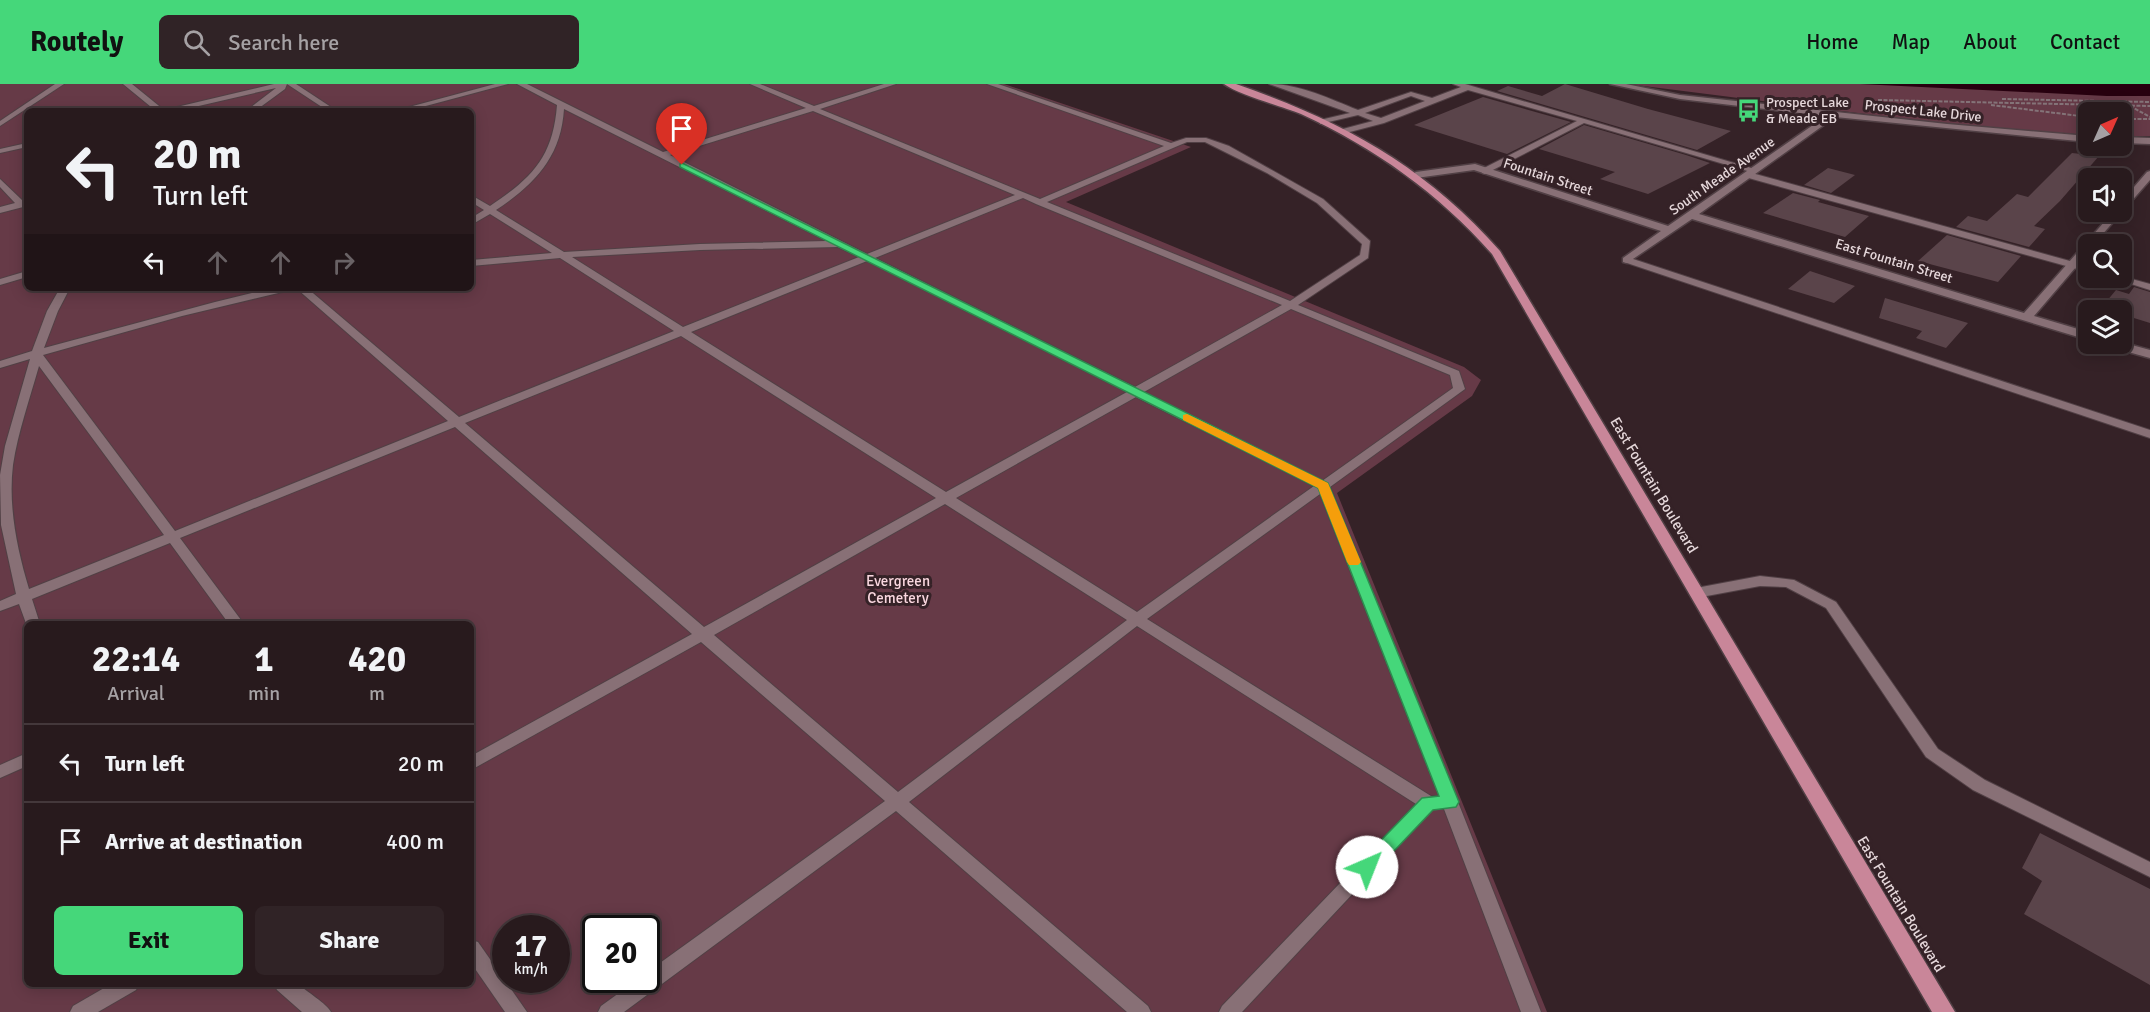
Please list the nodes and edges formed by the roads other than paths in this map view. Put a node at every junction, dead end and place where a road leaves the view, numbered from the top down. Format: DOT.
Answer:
graph roads {
  1 [pos="60,84"];
  2 [pos="128,84"];
  3 [pos="287,84"];
  4 [pos="504,84"];
  5 [pos="520,84"];
  6 [pos="754,84"];
  7 [pos="892,84"];
  8 [pos="991,84"];
  9 [pos="1273,84"];
  10 [pos="1457,84"];
  11 [pos="1614,84"];
  12 [pos="1235,85"];
  13 [pos="1468,87"];
  14 [pos="1433,101"];
  15 [pos="561,104"];
  16 [pos="157,108"];
  17 [pos="180,108"];
  18 [pos="254,108"];
  19 [pos="328,108"];
  20 [pos="410,108"];
  21 [pos="813,108"];
  22 [pos="1358,113"];
  23 [pos="1834,114"];
  24 [pos="1381,121"];
  25 [pos="1583,121"];
  26 [pos="1323,122"];
  27 [pos="0,124"];
  28 [pos="1342,132"];
  29 [pos="2078,138"];
  30 [pos="2132,140"];
  31 [pos="2150,141"];
  32 [pos="24,145"];
  33 [pos="1171,146"];
  34 [pos="0,151"];
  35 [pos="663,155"];
  36 [pos="1485,171"];
  37 [pos="1751,173"];
  38 [pos="2150,174"];
  39 [pos="1416,175"];
  40 [pos="0,182"];
  41 [pos="1022,195"];
  42 [pos="2132,195"];
  43 [pos="474,200"];
  44 [pos="1039,202"];
  45 [pos="24,204"];
  46 [pos="0,210"];
  47 [pos="490,210"];
  48 [pos="1692,215"];
  49 [pos="474,220"];
  50 [pos="2109,222"];
  51 [pos="1669,230"];
  52 [pos="2098,234"];
  53 [pos="841,244"];
  54 [pos="561,255"];
  55 [pos="866,257"];
  56 [pos="2078,257"];
  57 [pos="1627,260"];
  58 [pos="474,263"];
  59 [pos="2071,265"];
  60 [pos="2078,267"];
  61 [pos="24,275"];
  62 [pos="0,282"];
  63 [pos="2132,282"];
  64 [pos="2150,286"];
  65 [pos="63,291"];
  66 [pos="273,291"];
  67 [pos="304,291"];
  68 [pos="1289,306"];
  69 [pos="2026,317"];
  70 [pos="682,331"];
  71 [pos="2078,333"];
  72 [pos="2132,349"];
  73 [pos="36,354"];
  74 [pos="2150,354"];
  75 [pos="0,365"];
  76 [pos="1135,392"];
  77 [pos="456,421"];
  78 [pos="2150,434"];
  79 [pos="4,469"];
  80 [pos="1323,486"];
  81 [pos="946,498"];
  82 [pos="173,536"];
  83 [pos="1696,592"];
  84 [pos="23,597"];
  85 [pos="0,606"];
  86 [pos="1137,619"];
  87 [pos="32,621"];
  88 [pos="235,621"];
  89 [pos="703,634"];
  90 [pos="24,760"];
  91 [pos="474,762"];
  92 [pos="0,772"];
  93 [pos="898,801"];
  94 [pos="1450,802"];
  95 [pos="1428,803"];
  96 [pos="2150,870"];
  97 [pos="474,952"];
  98 [pos="124,987"];
  99 [pos="287,987"];
  100 [pos="80,1012"];
  101 [pos="321,1012"];
  102 [pos="518,1012"];
  103 [pos="608,1012"];
  104 [pos="1142,1012"];
  105 [pos="1229,1012"];
  106 [pos="1531,1012"];
  107 [pos="1944,1012"];
  1 -- 27 [label="lane"];
  2 -- 16 [label="lane"];
  3 -- 17 [label="lane"];
  3 -- 18 [label="lane"];
  3 -- 19 [label="lane"];
  4 -- 20 [label="lane"];
  5 -- 15 [label="lane"];
  6 -- 21 [label="lane"];
  7 -- 21 [label="lane"];
  8 -- 33 [label="lane"];
  9 -- 22 [label="lane"];
  10 -- 13 [label="lane"];
  11 -- 23 [label="street, Prospect Lake Drive"];
  12 -- 26 [label="main road, East Fountain Boulevard"];
  13 -- 14 [label="lane"];
  13 -- 25 [label="lane"];
  14 -- 22 [label="lane"];
  14 -- 24 [label="lane"];
  15 -- 35 [label="lane"];
  15 -- 47 [label="lane"];
  21 -- 35 [label="lane"];
  21 -- 41 [label="lane"];
  22 -- 24 [label="lane"];
  22 -- 26 [label="lane"];
  23 -- 29 [label="street, Prospect Lake Drive"];
  23 -- 37 [label="street, South Meade Avenue"];
  24 -- 28 [label="lane"];
  25 -- 36 [label="lane"];
  25 -- 37 [label="lane"];
  26 -- 28 [label="main road, East Fountain Boulevard"];
  28 -- 39 [label="main road, East Fountain Boulevard"];
  30 -- 31 [label="street"];
  32 -- 34 [label="lane"];
  33 -- 44 [label="lane"];
  33 -- 68 [label="lane"];
  35 -- 53 [label="lane"];
  36 -- 39 [label="street, Fountain Street"];
  36 -- 51 [label="street, Fountain Street"];
  37 -- 48 [label="street, South Meade Avenue"];
  37 -- 59 [label="lane"];
  38 -- 42 [label="street"];
  39 -- 83 [label="main road, East Fountain Boulevard"];
  40 -- 45 [label="lane"];
  41 -- 44 [label="lane"];
  41 -- 55 [label="lane"];
  43 -- 47 [label="lane"];
  44 -- 68 [label="lane"];
  45 -- 46 [label="lane"];
  47 -- 49 [label="lane"];
  47 -- 54 [label="lane"];
  48 -- 51 [label="street, South Meade Avenue"];
  48 -- 69 [label="street, East Fountain Street"];
  50 -- 52 [label="street"];
  51 -- 57 [label="street, South Meade Avenue"];
  53 -- 54 [label="lane"];
  53 -- 55 [label="lane"];
  54 -- 58 [label="lane"];
  54 -- 70 [label="lane"];
  55 -- 70 [label="lane"];
  55 -- 76 [label="lane"];
  56 -- 59 [label="street"];
  57 -- 78 [label="lane"];
  59 -- 60 [label="lane"];
  59 -- 69 [label="street"];
  61 -- 62 [label="lane"];
  63 -- 64 [label="lane"];
  65 -- 73 [label="lane"];
  66 -- 73 [label="lane"];
  67 -- 77 [label="lane"];
  68 -- 76 [label="lane"];
  68 -- 80 [label="lane"];
  69 -- 71 [label="street, East Fountain Street"];
  70 -- 77 [label="lane"];
  70 -- 81 [label="lane"];
  72 -- 74 [label="street"];
  73 -- 75 [label="lane"];
  73 -- 79 [label="lane"];
  73 -- 82 [label="lane"];
  76 -- 80 [label="lane"];
  76 -- 81 [label="lane"];
  77 -- 82 [label="lane"];
  77 -- 89 [label="lane"];
  79 -- 84 [label="lane"];
  80 -- 86 [label="lane"];
  80 -- 94 [label="lane"];
  81 -- 86 [label="lane"];
  81 -- 89 [label="lane"];
  82 -- 84 [label="lane"];
  82 -- 88 [label="lane"];
  83 -- 96 [label="lane"];
  83 -- 107 [label="main road, East Fountain Boulevard"];
  84 -- 85 [label="lane"];
  84 -- 87 [label="lane"];
  86 -- 93 [label="lane"];
  86 -- 95 [label="lane"];
  89 -- 91 [label="lane"];
  89 -- 93 [label="lane"];
  90 -- 92 [label="lane"];
  93 -- 103 [label="lane"];
  93 -- 104 [label="lane"];
  94 -- 95 [label="lane"];
  94 -- 106 [label="lane"];
  95 -- 105 [label="lane"];
  97 -- 102 [label="lane"];
  98 -- 100 [label="lane"];
  99 -- 101 [label="lane"];
}
